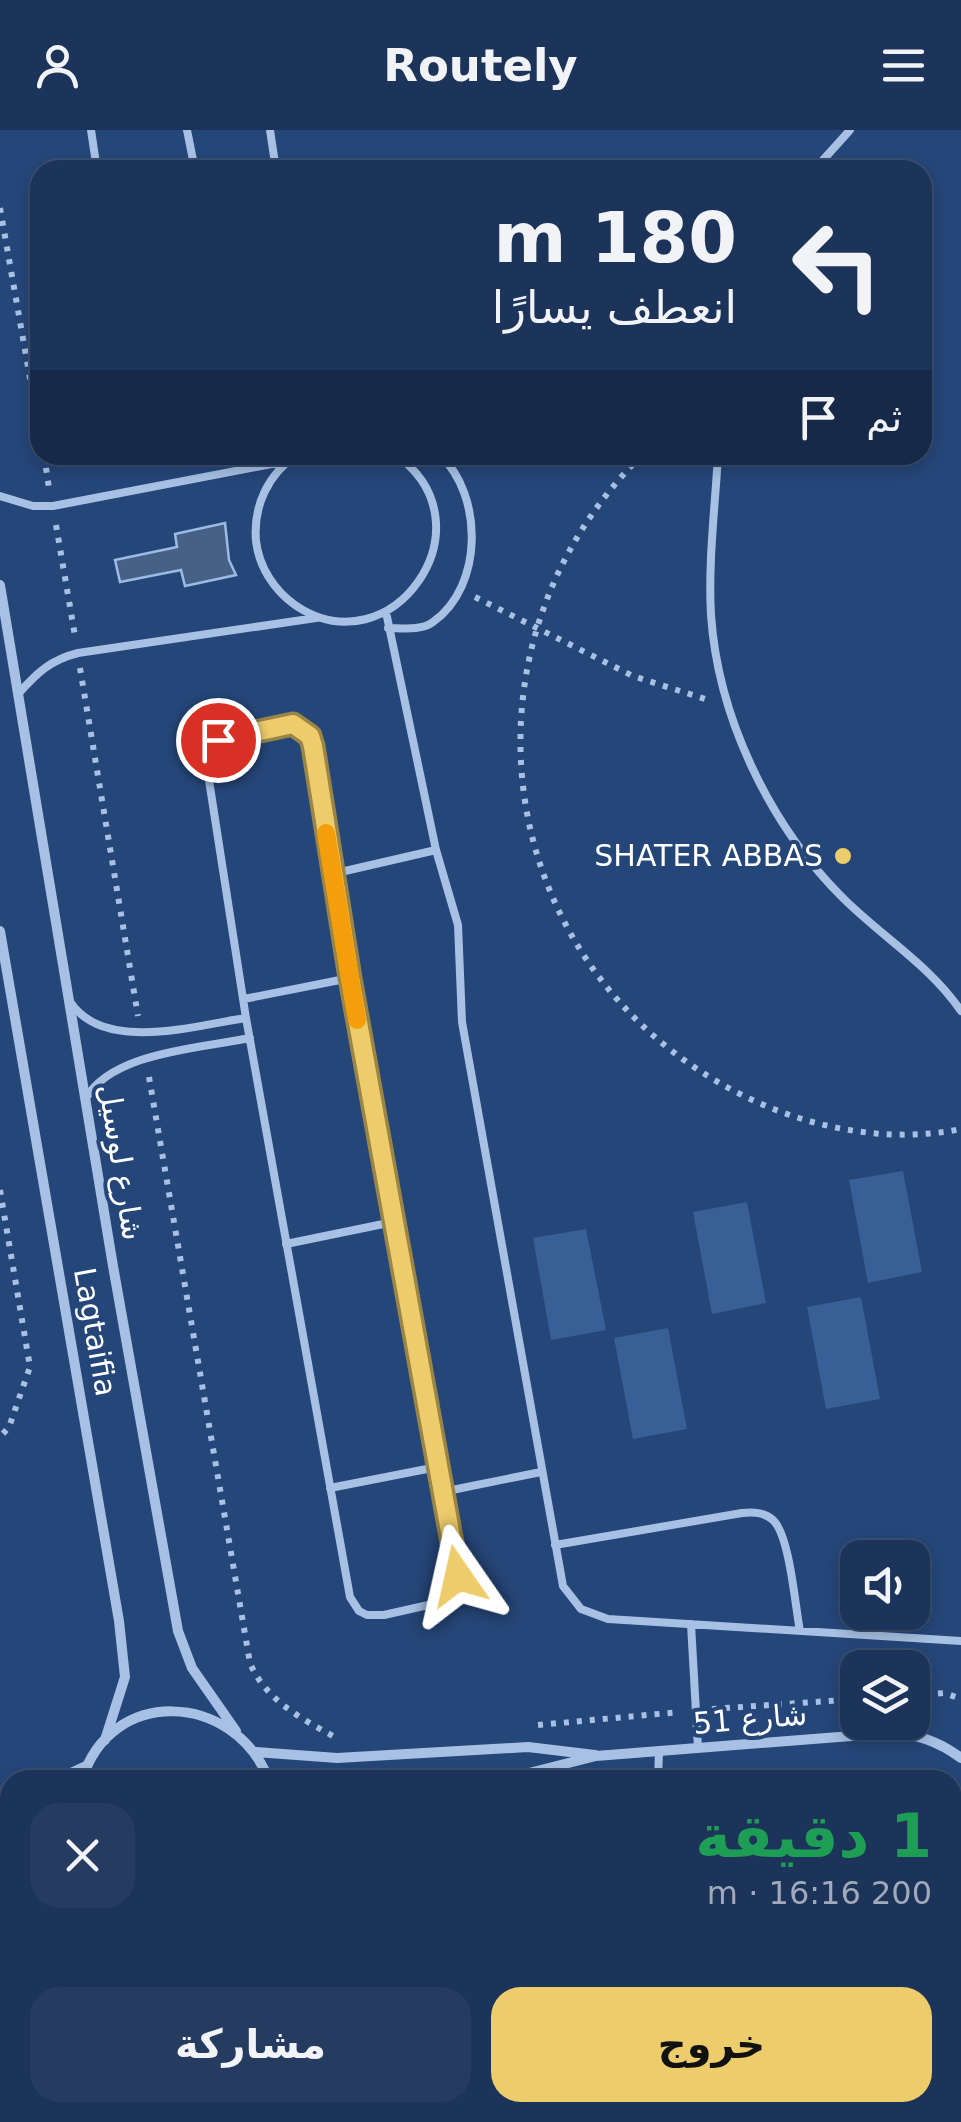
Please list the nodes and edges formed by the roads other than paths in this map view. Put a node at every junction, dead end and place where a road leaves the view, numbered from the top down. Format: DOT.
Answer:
graph roads {
  1 [pos="91,130"];
  2 [pos="187,130"];
  3 [pos="270,130"];
  4 [pos="850,130"];
  5 [pos="96,160"];
  6 [pos="192,160"];
  7 [pos="274,160"];
  8 [pos="823,160"];
  9 [pos="271,465"];
  10 [pos="284,465"];
  11 [pos="407,465"];
  12 [pos="447,465"];
  13 [pos="718,465"];
  14 [pos="0,496"];
  15 [pos="0,585"];
  16 [pos="386,612"];
  17 [pos="320,617"];
  18 [pos="388,628"];
  19 [pos="18,694"];
  20 [pos="436,850"];
  21 [pos="332,874"];
  22 [pos="0,931"];
  23 [pos="350,978"];
  24 [pos="68,997"];
  25 [pos="244,999"];
  26 [pos="961,1011"];
  27 [pos="246,1018"];
  28 [pos="250,1038"];
  29 [pos="85,1100"];
  30 [pos="393,1222"];
  31 [pos="286,1244"];
  32 [pos="437,1467"];
  33 [pos="541,1472"];
  34 [pos="330,1488"];
  35 [pos="442,1492"];
  36 [pos="554,1545"];
  37 [pos="691,1624"];
  38 [pos="800,1631"];
  39 [pos="961,1642"];
  40 [pos="236,1731"];
  41 [pos="105,1740"];
  42 [pos="698,1748"];
  43 [pos="659,1751"];
  44 [pos="256,1752"];
  45 [pos="596,1756"];
  46 [pos="961,1758"];
  47 [pos="86,1766"];
  48 [pos="77,1770"];
  49 [pos="85,1770"];
  50 [pos="264,1770"];
  51 [pos="545,1770"];
  52 [pos="658,1770"];
  1 -- 5 [label="lane"];
  2 -- 6 [label="lane"];
  3 -- 7 [label="lane"];
  4 -- 8 [label="lane"];
  9 -- 14 [label="lane"];
  10 -- 17 [label="lane"];
  11 -- 16 [label="lane"];
  12 -- 18 [label="lane"];
  13 -- 26 [label="lane"];
  15 -- 19 [label="street, شارع لوسيل"];
  16 -- 17 [label="lane"];
  16 -- 18 [label="lane"];
  17 -- 19 [label="lane"];
  18 -- 20 [label="lane"];
  19 -- 24 [label="street, شارع لوسيل"];
  20 -- 21 [label="lane"];
  20 -- 33 [label="lane"];
  21 -- 23 [label="lane"];
  21 -- 25 [label="lane"];
  22 -- 41 [label="street, Lagtaifia"];
  23 -- 25 [label="lane"];
  23 -- 30 [label="lane"];
  24 -- 27 [label="lane"];
  24 -- 29 [label="street, شارع لوسيل"];
  25 -- 27 [label="lane"];
  27 -- 28 [label="lane"];
  28 -- 29 [label="lane"];
  28 -- 31 [label="lane"];
  29 -- 40 [label="street, شارع لوسيل"];
  30 -- 31 [label="lane"];
  30 -- 32 [label="lane"];
  31 -- 34 [label="lane"];
  32 -- 34 [label="lane"];
  32 -- 35 [label="lane"];
  33 -- 35 [label="lane"];
  33 -- 36 [label="lane"];
  34 -- 35 [label="lane"];
  36 -- 37 [label="lane"];
  36 -- 38 [label="lane"];
  37 -- 38 [label="lane"];
  37 -- 42 [label="lane"];
  38 -- 39 [label="lane"];
  40 -- 41 [label="street"];
  40 -- 44 [label="street, شارع لوسيل"];
  41 -- 47 [label="street"];
  42 -- 43 [label="street, شارع 51"];
  42 -- 46 [label="street, شارع 51"];
  43 -- 45 [label="street, شارع 51"];
  43 -- 52 [label="lane"];
  44 -- 45 [label="street, شارع 51"];
  44 -- 50 [label="street, شارع لوسيل"];
  45 -- 51 [label="street, شارع 51"];
  47 -- 48 [label="street"];
  47 -- 49 [label="street"];
}
